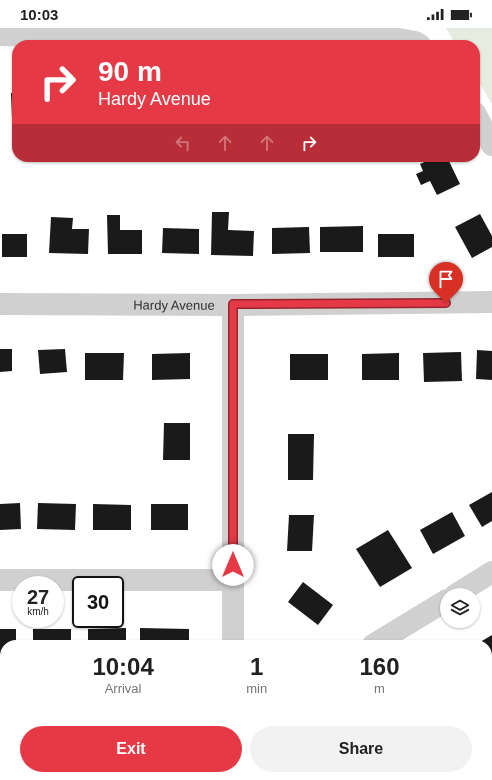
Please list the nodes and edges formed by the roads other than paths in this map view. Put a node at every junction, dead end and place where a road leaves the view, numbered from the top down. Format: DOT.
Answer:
graph roads {
  1 [pos="302,32"];
  2 [pos="0,36"];
  3 [pos="404,40"];
  4 [pos="480,122"];
  5 [pos="492,145"];
  6 [pos="492,302"];
  7 [pos="0,304"];
  8 [pos="233,304"];
  9 [pos="492,572"];
  10 [pos="0,580"];
  11 [pos="233,580"];
  12 [pos="466,588"];
  13 [pos="440,604"];
  14 [pos="233,640"];
  15 [pos="381,640"];
  1 -- 2 [label="street"];
  1 -- 3 [label="street"];
  4 -- 5 [label="street"];
  6 -- 8 [label="street, Hardy Avenue"];
  7 -- 8 [label="street, Hardy Avenue"];
  8 -- 11 [label="street"];
  9 -- 12 [label="street"];
  10 -- 11 [label="street"];
  11 -- 14 [label="street"];
  13 -- 15 [label="street"];
}
